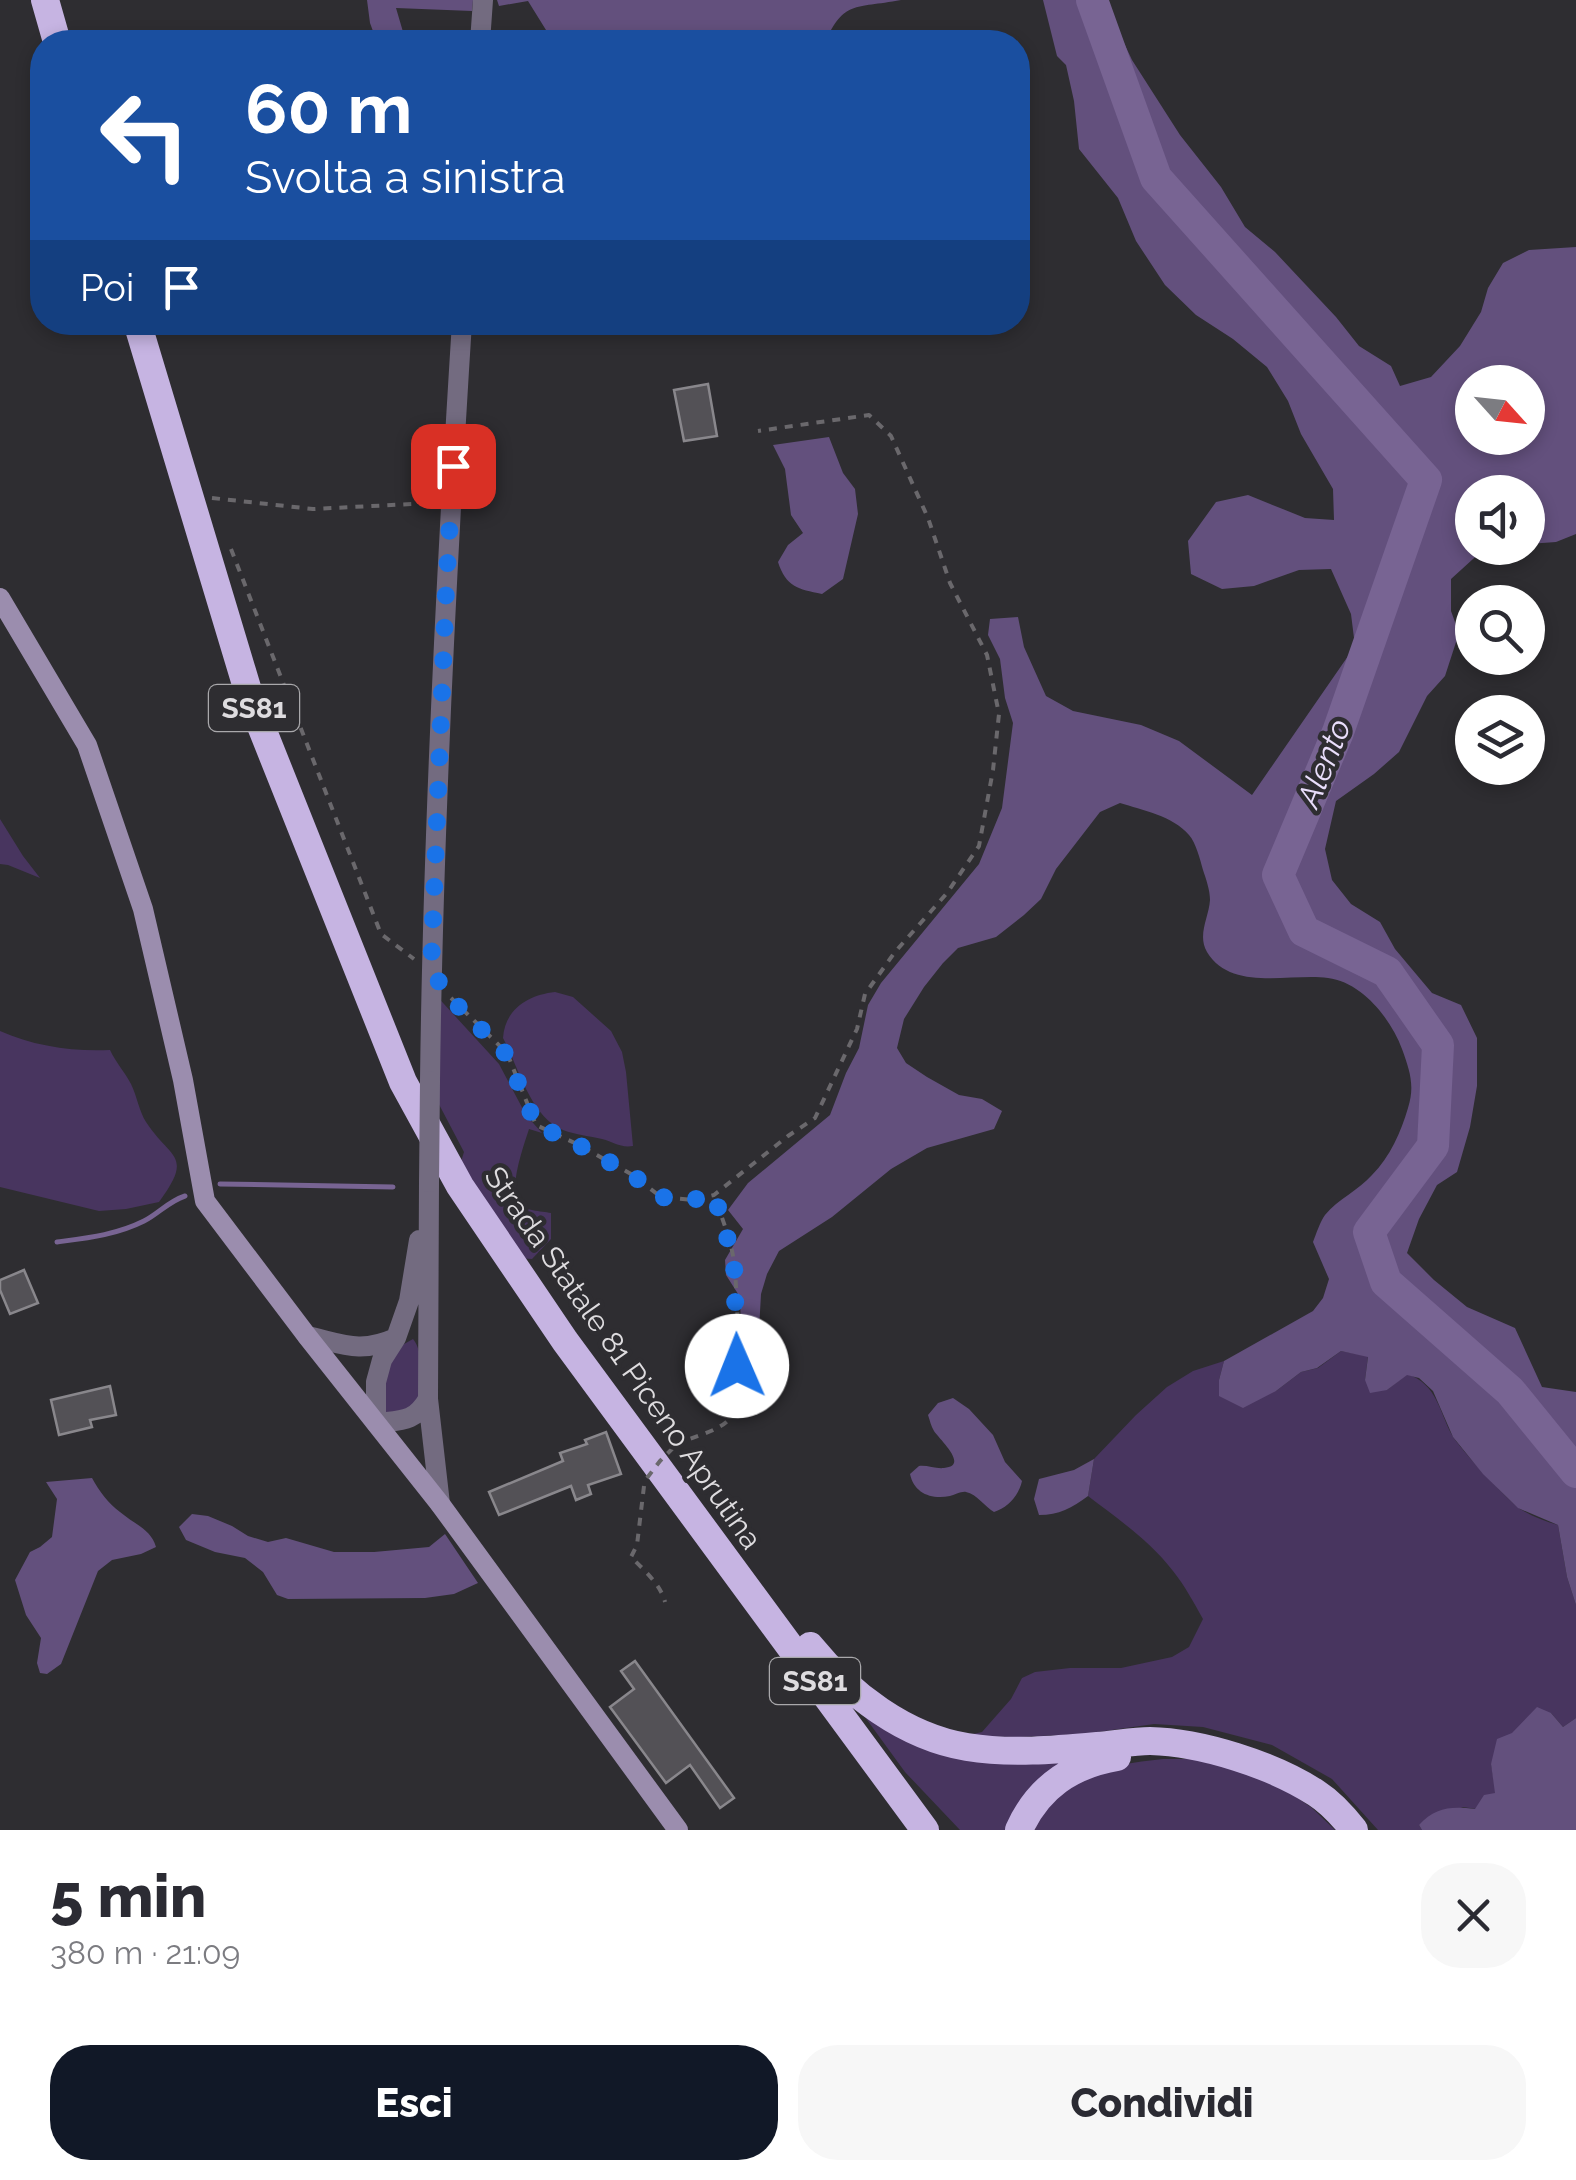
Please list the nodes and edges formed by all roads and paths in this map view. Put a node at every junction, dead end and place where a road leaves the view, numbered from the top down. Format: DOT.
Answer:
graph roads {
  1 [pos="45,0"];
  2 [pos="482,0"];
  3 [pos="54,30"];
  4 [pos="481,30"];
  5 [pos="141,335"];
  6 [pos="461,335"];
  7 [pos="758,431"];
  8 [pos="451,502"];
  9 [pos="217,513"];
  10 [pos="230,546"];
  11 [pos="0,598"];
  12 [pos="431,971"];
  13 [pos="430,1182"];
  14 [pos="714,1194"];
  15 [pos="307,1336"];
  16 [pos="396,1338"];
  17 [pos="428,1400"];
  18 [pos="376,1424"];
  19 [pos="647,1478"];
  20 [pos="644,1486"];
  21 [pos="440,1504"];
  22 [pos="706,1532"];
  23 [pos="665,1602"];
  24 [pos="1233,1757"];
  25 [pos="678,1830"];
  26 [pos="925,1830"];
  27 [pos="1019,1830"];
  28 [pos="1354,1830"];
  1 -- 3 [label="highway"];
  2 -- 4 [label="street"];
  5 -- 22 [label="highway, Strada Statale 81 Piceno Aprutina / SS81"];
  6 -- 8 [label="street"];
  7 -- 14 [label="path"];
  8 -- 9 [label="path"];
  8 -- 12 [label="street"];
  10 -- 12 [label="path"];
  11 -- 15 [label="main road"];
  12 -- 13 [label="street, bridge"];
  12 -- 14 [label="path"];
  13 -- 16 [label="street"];
  13 -- 17 [label="street"];
  14 -- 19 [label="path, bridge"];
  15 -- 16 [label="street"];
  15 -- 18 [label="main road"];
  16 -- 18 [label="street"];
  17 -- 18 [label="street"];
  17 -- 21 [label="street"];
  18 -- 21 [label="main road"];
  20 -- 23 [label="path"];
  21 -- 25 [label="main road"];
  22 -- 24 [label="highway"];
  22 -- 26 [label="highway, Strada Statale 81 Piceno Aprutina / SS81"];
  24 -- 27 [label="highway"];
  24 -- 28 [label="highway"];
}
